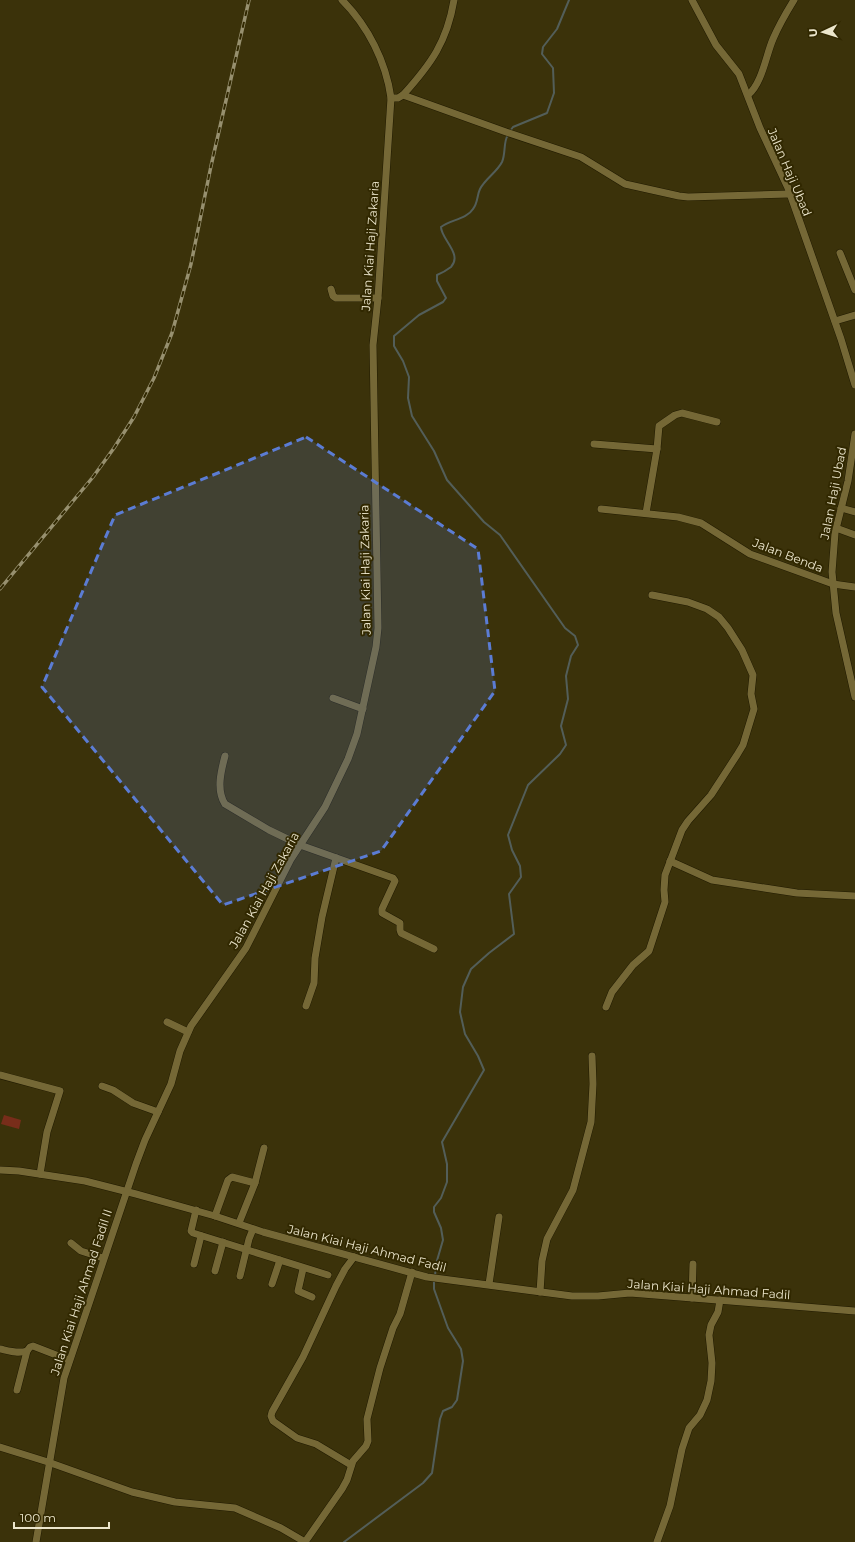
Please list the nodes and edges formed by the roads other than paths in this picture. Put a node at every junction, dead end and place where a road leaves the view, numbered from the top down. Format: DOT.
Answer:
graph roads {
  1 [pos="342,0"];
  2 [pos="454,0"];
  3 [pos="692,0"];
  4 [pos="794,0"];
  5 [pos="402,94"];
  6 [pos="748,95"];
  7 [pos="392,98"];
  8 [pos="789,194"];
  9 [pos="840,253"];
  10 [pos="855,288"];
  11 [pos="331,289"];
  12 [pos="378,298"];
  13 [pos="855,315"];
  14 [pos="835,321"];
  15 [pos="855,385"];
  16 [pos="717,422"];
  17 [pos="855,434"];
  18 [pos="594,444"];
  19 [pos="657,449"];
  20 [pos="841,508"];
  21 [pos="601,510"];
  22 [pos="855,512"];
  23 [pos="646,513"];
  24 [pos="836,528"];
  25 [pos="855,535"];
  26 [pos="833,584"];
  27 [pos="855,587"];
  28 [pos="652,595"];
  29 [pos="855,697"];
  30 [pos="333,698"];
  31 [pos="363,709"];
  32 [pos="225,756"];
  33 [pos="300,845"];
  34 [pos="336,858"];
  35 [pos="670,861"];
  36 [pos="855,896"];
  37 [pos="434,949"];
  38 [pos="306,1006"];
  39 [pos="606,1007"];
  40 [pos="167,1022"];
  41 [pos="188,1032"];
  42 [pos="592,1056"];
  43 [pos="0,1075"];
  44 [pos="102,1086"];
  45 [pos="158,1112"];
  46 [pos="264,1148"];
  47 [pos="0,1170"];
  48 [pos="40,1174"];
  49 [pos="255,1183"];
  50 [pos="127,1192"];
  51 [pos="196,1210"];
  52 [pos="215,1216"];
  53 [pos="499,1218"];
  54 [pos="239,1223"];
  55 [pos="253,1229"];
  56 [pos="201,1236"];
  57 [pos="223,1242"];
  58 [pos="71,1243"];
  59 [pos="246,1250"];
  60 [pos="354,1257"];
  61 [pos="103,1258"];
  62 [pos="280,1260"];
  63 [pos="194,1264"];
  64 [pos="693,1264"];
  65 [pos="303,1269"];
  66 [pos="215,1271"];
  67 [pos="412,1272"];
  68 [pos="240,1276"];
  69 [pos="328,1276"];
  70 [pos="272,1284"];
  71 [pos="489,1284"];
  72 [pos="540,1292"];
  73 [pos="312,1297"];
  74 [pos="692,1298"];
  75 [pos="720,1300"];
  76 [pos="855,1311"];
  77 [pos="0,1349"];
  78 [pos="27,1351"];
  79 [pos="69,1360"];
  80 [pos="17,1390"];
  81 [pos="0,1448"];
  82 [pos="48,1462"];
  83 [pos="351,1465"];
  84 [pos="36,1542"];
  85 [pos="305,1542"];
  86 [pos="657,1542"];
  1 -- 7 [label="street, Jalan Kiai Haji Zakaria"];
  2 -- 5 [label="street"];
  3 -- 6 [label="street, Jalan Haji Ubad"];
  4 -- 6 [label="street"];
  5 -- 7 [label="street"];
  5 -- 8 [label="street"];
  6 -- 8 [label="street, Jalan Haji Ubad"];
  7 -- 12 [label="street, Jalan Kiai Haji Zakaria"];
  8 -- 14 [label="street, Jalan Haji Ubad"];
  9 -- 10 [label="street"];
  11 -- 12 [label="street"];
  12 -- 31 [label="street, Jalan Kiai Haji Zakaria"];
  13 -- 14 [label="street"];
  14 -- 15 [label="street, Jalan Haji Ubad"];
  16 -- 19 [label="street"];
  17 -- 20 [label="street, Jalan Haji Ubad"];
  18 -- 19 [label="street"];
  19 -- 23 [label="street"];
  20 -- 22 [label="street"];
  20 -- 24 [label="street, Jalan Haji Ubad"];
  21 -- 23 [label="street, Jalan Benda"];
  23 -- 26 [label="street, Jalan Benda"];
  24 -- 25 [label="street"];
  24 -- 26 [label="street, Jalan Haji Ubad"];
  26 -- 27 [label="street, Jalan Benda"];
  26 -- 29 [label="street, Jalan Haji Ubad"];
  28 -- 35 [label="street"];
  30 -- 31 [label="street"];
  31 -- 33 [label="street, Jalan Kiai Haji Zakaria"];
  32 -- 33 [label="street"];
  33 -- 34 [label="street"];
  33 -- 41 [label="street, Jalan Kiai Haji Zakaria"];
  34 -- 37 [label="street"];
  34 -- 38 [label="street"];
  35 -- 36 [label="street"];
  35 -- 39 [label="street"];
  40 -- 41 [label="street"];
  41 -- 45 [label="street, Jalan Kiai Haji Zakaria"];
  42 -- 72 [label="street"];
  43 -- 48 [label="street"];
  44 -- 45 [label="street"];
  45 -- 50 [label="street, Jalan Kiai Haji Zakaria"];
  46 -- 49 [label="street"];
  47 -- 48 [label="street, Jalan Kiai Haji Ahmad Fadil"];
  48 -- 50 [label="street, Jalan Kiai Haji Ahmad Fadil"];
  49 -- 52 [label="street"];
  49 -- 54 [label="street"];
  50 -- 51 [label="street, Jalan Kiai Haji Ahmad Fadil"];
  50 -- 61 [label="street, Jalan Kiai Haji Ahmad Fadil II"];
  51 -- 52 [label="street, Jalan Kiai Haji Ahmad Fadil"];
  51 -- 56 [label="street"];
  52 -- 54 [label="street, Jalan Kiai Haji Ahmad Fadil"];
  53 -- 71 [label="street"];
  54 -- 55 [label="street, Jalan Kiai Haji Ahmad Fadil"];
  55 -- 59 [label="street"];
  55 -- 60 [label="street, Jalan Kiai Haji Ahmad Fadil"];
  56 -- 57 [label="street"];
  56 -- 63 [label="street"];
  57 -- 59 [label="street"];
  57 -- 66 [label="street"];
  58 -- 61 [label="street"];
  59 -- 62 [label="street"];
  59 -- 68 [label="street"];
  60 -- 67 [label="street, Jalan Kiai Haji Ahmad Fadil"];
  60 -- 83 [label="street"];
  61 -- 79 [label="street, Jalan Kiai Haji Ahmad Fadil II"];
  62 -- 65 [label="street"];
  62 -- 70 [label="street"];
  64 -- 74 [label="street"];
  65 -- 69 [label="street"];
  65 -- 73 [label="street"];
  67 -- 71 [label="street, Jalan Kiai Haji Ahmad Fadil"];
  67 -- 83 [label="street"];
  71 -- 72 [label="street, Jalan Kiai Haji Ahmad Fadil"];
  72 -- 74 [label="street, Jalan Kiai Haji Ahmad Fadil"];
  74 -- 75 [label="street, Jalan Kiai Haji Ahmad Fadil"];
  75 -- 76 [label="street, Jalan Kiai Haji Ahmad Fadil"];
  75 -- 86 [label="street"];
  77 -- 78 [label="street"];
  78 -- 79 [label="street"];
  78 -- 80 [label="street"];
  79 -- 82 [label="street, Jalan Kiai Haji Ahmad Fadil II"];
  81 -- 82 [label="street"];
  82 -- 84 [label="street, Jalan Kiai Haji Ahmad Fadil II"];
  82 -- 85 [label="street"];
  83 -- 85 [label="street"];
}
